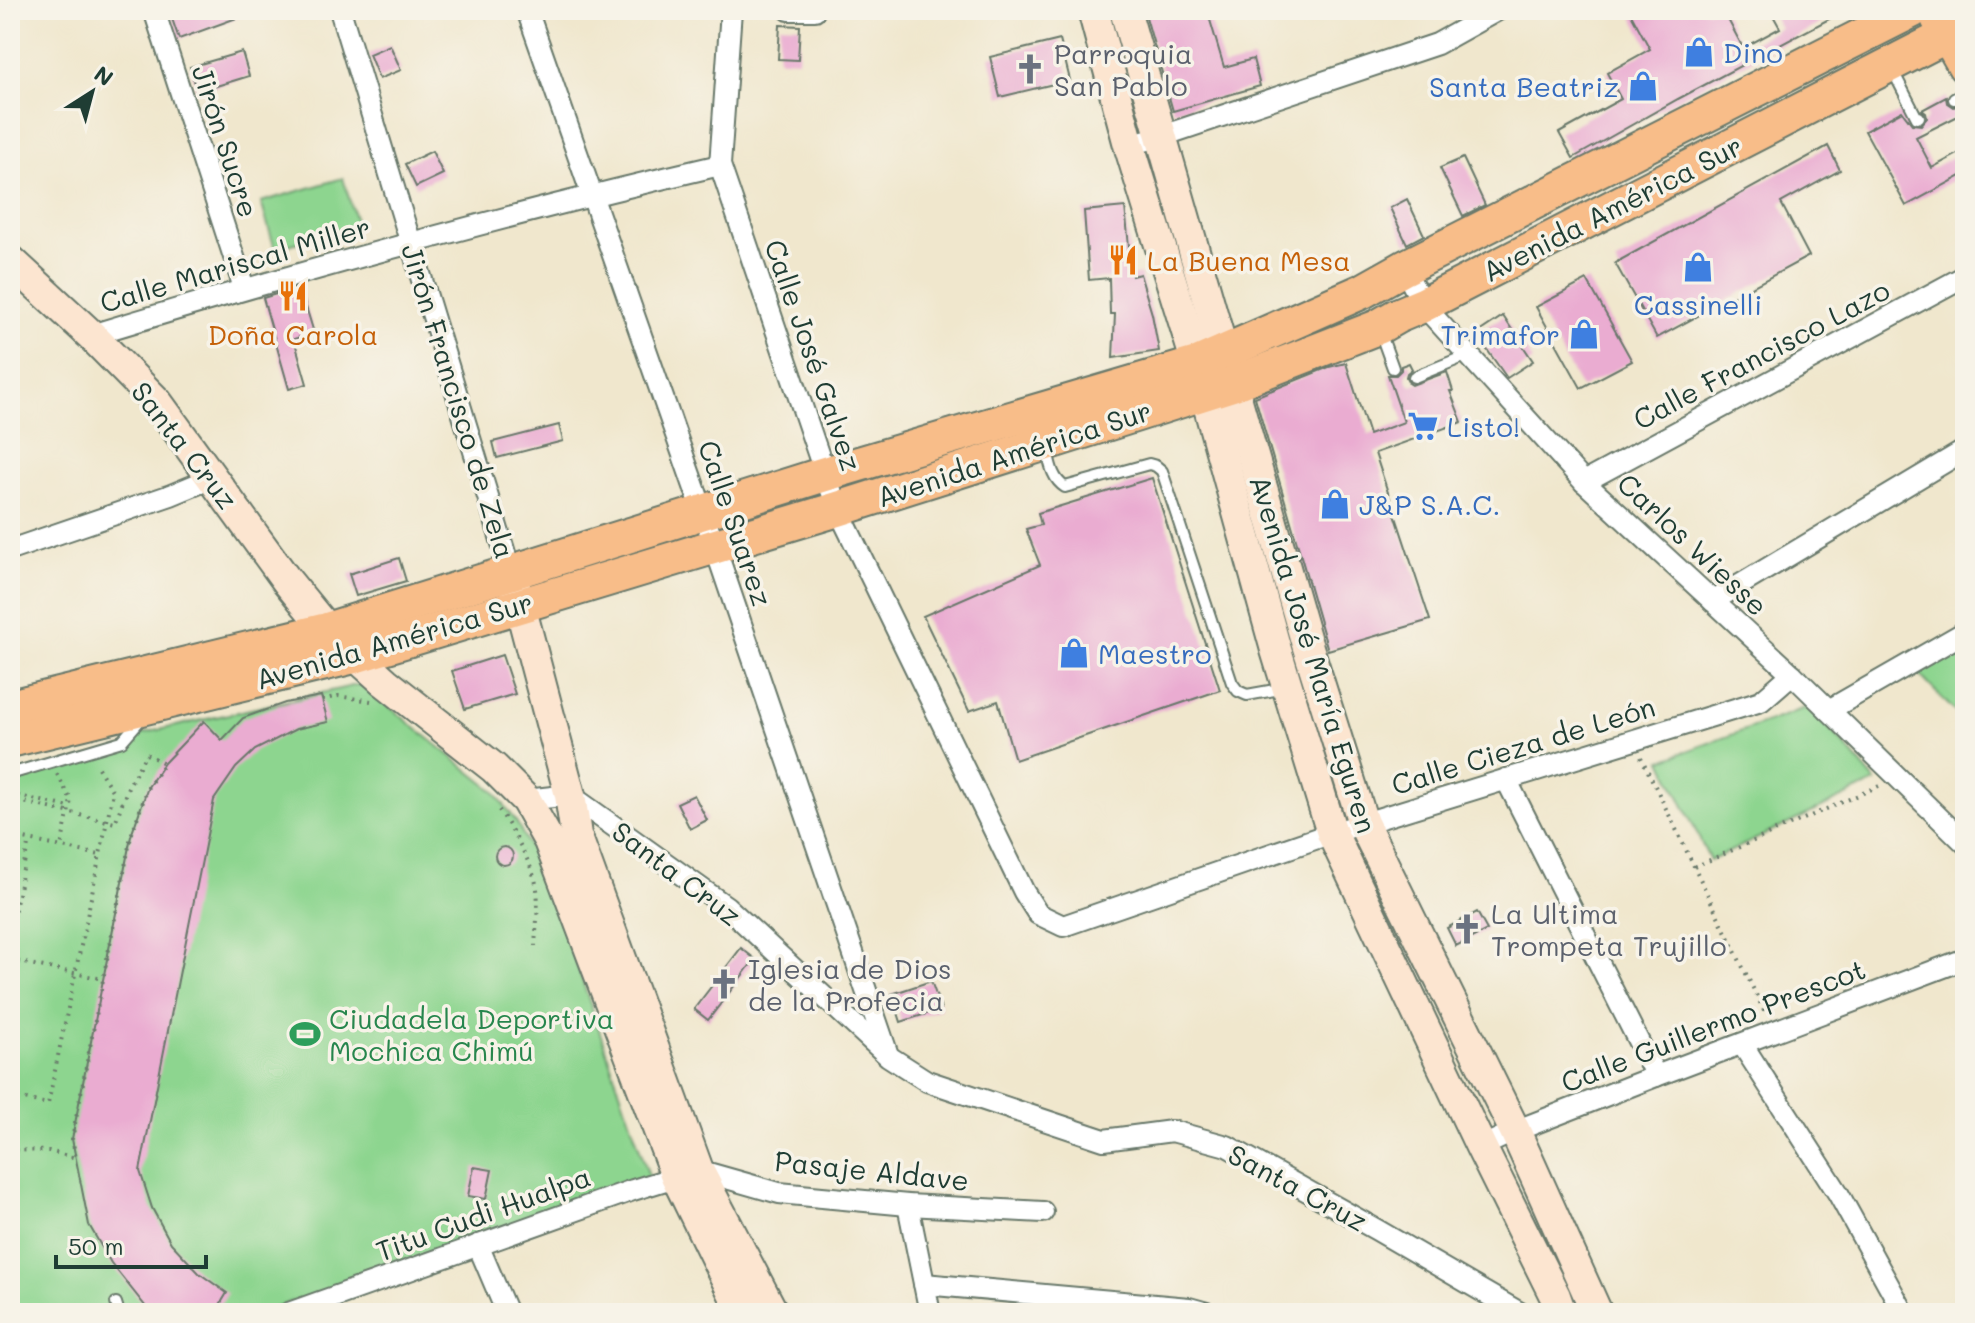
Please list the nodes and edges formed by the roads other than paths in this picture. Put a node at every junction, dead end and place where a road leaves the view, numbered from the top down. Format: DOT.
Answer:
graph roads {
  1 [pos="154,10"];
  2 [pos="340,10"];
  3 [pos="527,10"];
  4 [pos="731,10"];
  5 [pos="789,10"];
  6 [pos="815,10"];
  7 [pos="1498,10"];
  8 [pos="1913,10"];
  9 [pos="1127,16"];
  10 [pos="1096,20"];
  11 [pos="1949,24"];
  12 [pos="1890,65"];
  13 [pos="1965,66"];
  14 [pos="1965,93"];
  15 [pos="1954,99"];
  16 [pos="1919,117"];
  17 [pos="1162,136"];
  18 [pos="1129,145"];
  19 [pos="720,165"];
  20 [pos="591,195"];
  21 [pos="411,243"];
  22 [pos="10,260"];
  23 [pos="1404,268"];
  24 [pos="1965,276"];
  25 [pos="244,288"];
  26 [pos="1423,305"];
  27 [pos="1378,327"];
  28 [pos="91,335"];
  29 [pos="1469,355"];
  30 [pos="1393,368"];
  31 [pos="1214,373"];
  32 [pos="1414,377"];
  33 [pos="1056,429"];
  34 [pos="1965,450"];
  35 [pos="825,474"];
  36 [pos="212,478"];
  37 [pos="1584,482"];
  38 [pos="838,509"];
  39 [pos="703,512"];
  40 [pos="714,547"];
  41 [pos="10,550"];
  42 [pos="511,573"];
  43 [pos="1713,601"];
  44 [pos="520,606"];
  45 [pos="327,630"];
  46 [pos="1965,632"];
  47 [pos="1306,641"];
  48 [pos="1276,650"];
  49 [pos="354,656"];
  50 [pos="1792,674"];
  51 [pos="1288,687"];
  52 [pos="155,704"];
  53 [pos="10,707"];
  54 [pos="1829,710"];
  55 [pos="10,740"];
  56 [pos="10,774"];
  57 [pos="1506,779"];
  58 [pos="570,795"];
  59 [pos="526,800"];
  60 [pos="1363,823"];
  61 [pos="1332,833"];
  62 [pos="1965,843"];
  63 [pos="1038,914"];
  64 [pos="1965,959"];
  65 [pos="1742,1044"];
  66 [pos="888,1056"];
  67 [pos="1656,1076"];
  68 [pos="1515,1131"];
  69 [pos="1481,1147"];
  70 [pos="687,1173"];
  71 [pos="908,1205"];
  72 [pos="1043,1212"];
  73 [pos="478,1245"];
  74 [pos="924,1284"];
  75 [pos="316,1308"];
  76 [pos="289,1313"];
  77 [pos="507,1313"];
  78 [pos="743,1313"];
  79 [pos="773,1313"];
  80 [pos="930,1313"];
  81 [pos="1207,1313"];
  82 [pos="1520,1313"];
  83 [pos="1561,1313"];
  84 [pos="1597,1313"];
  85 [pos="1904,1313"];
  1 -- 25 [label="street, Jirón Sucre"];
  2 -- 21 [label="street, Jirón Francisco de Zela"];
  3 -- 20 [label="street, Calle Suarez"];
  4 -- 19 [label="street, Calle José Galvez"];
  5 -- 6 [label="street"];
  7 -- 17 [label="street"];
  8 -- 23 [label="main road, Avenida América Sur"];
  9 -- 10 [label="main road"];
  9 -- 17 [label="main road, Avenida José María Eguren"];
  10 -- 18 [label="main road, Avenida José María Eguren"];
  11 -- 12 [label="main road, Avenida América Sur"];
  11 -- 13 [label="main road"];
  12 -- 16 [label="lane"];
  12 -- 26 [label="main road, Avenida América Sur"];
  14 -- 15 [label="lane"];
  17 -- 18 [label="street"];
  17 -- 31 [label="main road, Avenida José María Eguren"];
  18 -- 31 [label="main road, Avenida José María Eguren"];
  19 -- 20 [label="street, Calle Mariscal Miller"];
  19 -- 35 [label="street, Calle José Galvez"];
  20 -- 21 [label="street, Calle Mariscal Miller"];
  20 -- 39 [label="street, Calle Suarez"];
  21 -- 25 [label="street, Calle Mariscal Miller"];
  21 -- 42 [label="street, Jirón Francisco de Zela"];
  22 -- 28 [label="main road, Santa Cruz"];
  23 -- 26 [label="street, Carlos Wiesse"];
  23 -- 31 [label="main road, Avenida América Sur"];
  24 -- 37 [label="street, Calle Francisco Lazo"];
  25 -- 28 [label="street, Calle Mariscal Miller"];
  26 -- 27 [label="main road, Avenida América Sur"];
  26 -- 29 [label="street, Carlos Wiesse"];
  27 -- 30 [label="lane"];
  27 -- 31 [label="main road, Avenida América Sur"];
  28 -- 36 [label="main road, Santa Cruz"];
  29 -- 32 [label="lane"];
  29 -- 37 [label="street, Carlos Wiesse"];
  31 -- 33 [label="main road, Avenida América Sur"];
  31 -- 47 [label="main road, Avenida José María Eguren"];
  31 -- 48 [label="main road, Avenida José María Eguren"];
  33 -- 35 [label="main road, Avenida América Sur"];
  33 -- 38 [label="main road, Avenida América Sur"];
  33 -- 51 [label="lane"];
  34 -- 43 [label="street"];
  35 -- 38 [label="street, Calle José Galvez"];
  35 -- 39 [label="main road, Avenida América Sur"];
  36 -- 41 [label="street"];
  36 -- 45 [label="main road, Santa Cruz"];
  37 -- 43 [label="street, Carlos Wiesse"];
  38 -- 40 [label="main road, Avenida América Sur"];
  38 -- 63 [label="street, Calle José Galvez"];
  39 -- 40 [label="street, Calle Suarez"];
  39 -- 42 [label="main road, Avenida América Sur"];
  40 -- 44 [label="main road, Avenida América Sur"];
  40 -- 66 [label="street, Calle Suarez"];
  42 -- 44 [label="main road, Jirón Francisco de Zela"];
  42 -- 45 [label="main road, Avenida América Sur"];
  43 -- 50 [label="street, Carlos Wiesse"];
  44 -- 49 [label="main road, Avenida América Sur"];
  44 -- 58 [label="main road, Jirón Francisco de Zela"];
  45 -- 49 [label="main road, Santa Cruz"];
  45 -- 53 [label="main road, Avenida América Sur"];
  46 -- 54 [label="street"];
  47 -- 48 [label="main road"];
  47 -- 60 [label="main road, Avenida José María Eguren"];
  48 -- 51 [label="main road, Avenida José María Eguren"];
  49 -- 52 [label="main road, Avenida América Sur"];
  49 -- 59 [label="main road, Santa Cruz"];
  50 -- 54 [label="street, Carlos Wiesse"];
  50 -- 57 [label="street, Calle Cieza de León"];
  51 -- 61 [label="main road, Avenida José María Eguren"];
  52 -- 55 [label="main road, Avenida América Sur"];
  52 -- 56 [label="lane"];
  54 -- 62 [label="street, Carlos Wiesse"];
  57 -- 60 [label="street, Calle Cieza de León"];
  57 -- 67 [label="street"];
  58 -- 59 [label="street"];
  58 -- 66 [label="street, Santa Cruz"];
  58 -- 70 [label="main road, Jirón Francisco de Zela"];
  59 -- 70 [label="main road, Santa Cruz"];
  60 -- 61 [label="street, Calle Cieza de León"];
  60 -- 68 [label="main road, Avenida José María Eguren"];
  61 -- 63 [label="street, Calle Cieza de León"];
  61 -- 69 [label="main road, Avenida José María Eguren"];
  64 -- 65 [label="street, Calle Guillermo Prescot"];
  65 -- 67 [label="street, Calle Guillermo Prescot"];
  65 -- 85 [label="street"];
  66 -- 82 [label="street, Santa Cruz"];
  67 -- 68 [label="street, Calle Guillermo Prescot"];
  68 -- 69 [label="street, Calle Guillermo Prescot"];
  68 -- 84 [label="main road, Avenida José María Eguren"];
  69 -- 83 [label="main road, Avenida José María Eguren"];
  70 -- 71 [label="street, Pasaje Aldave"];
  70 -- 73 [label="street, Titu Cudi Hualpa"];
  70 -- 78 [label="main road"];
  70 -- 79 [label="main road"];
  71 -- 72 [label="street, Pasaje Aldave"];
  71 -- 74 [label="street"];
  73 -- 75 [label="street, Titu Cudi Hualpa"];
  73 -- 77 [label="street"];
  74 -- 80 [label="street"];
  74 -- 81 [label="street"];
  75 -- 76 [label="street, Titu Cudi Hualpa"];
}
